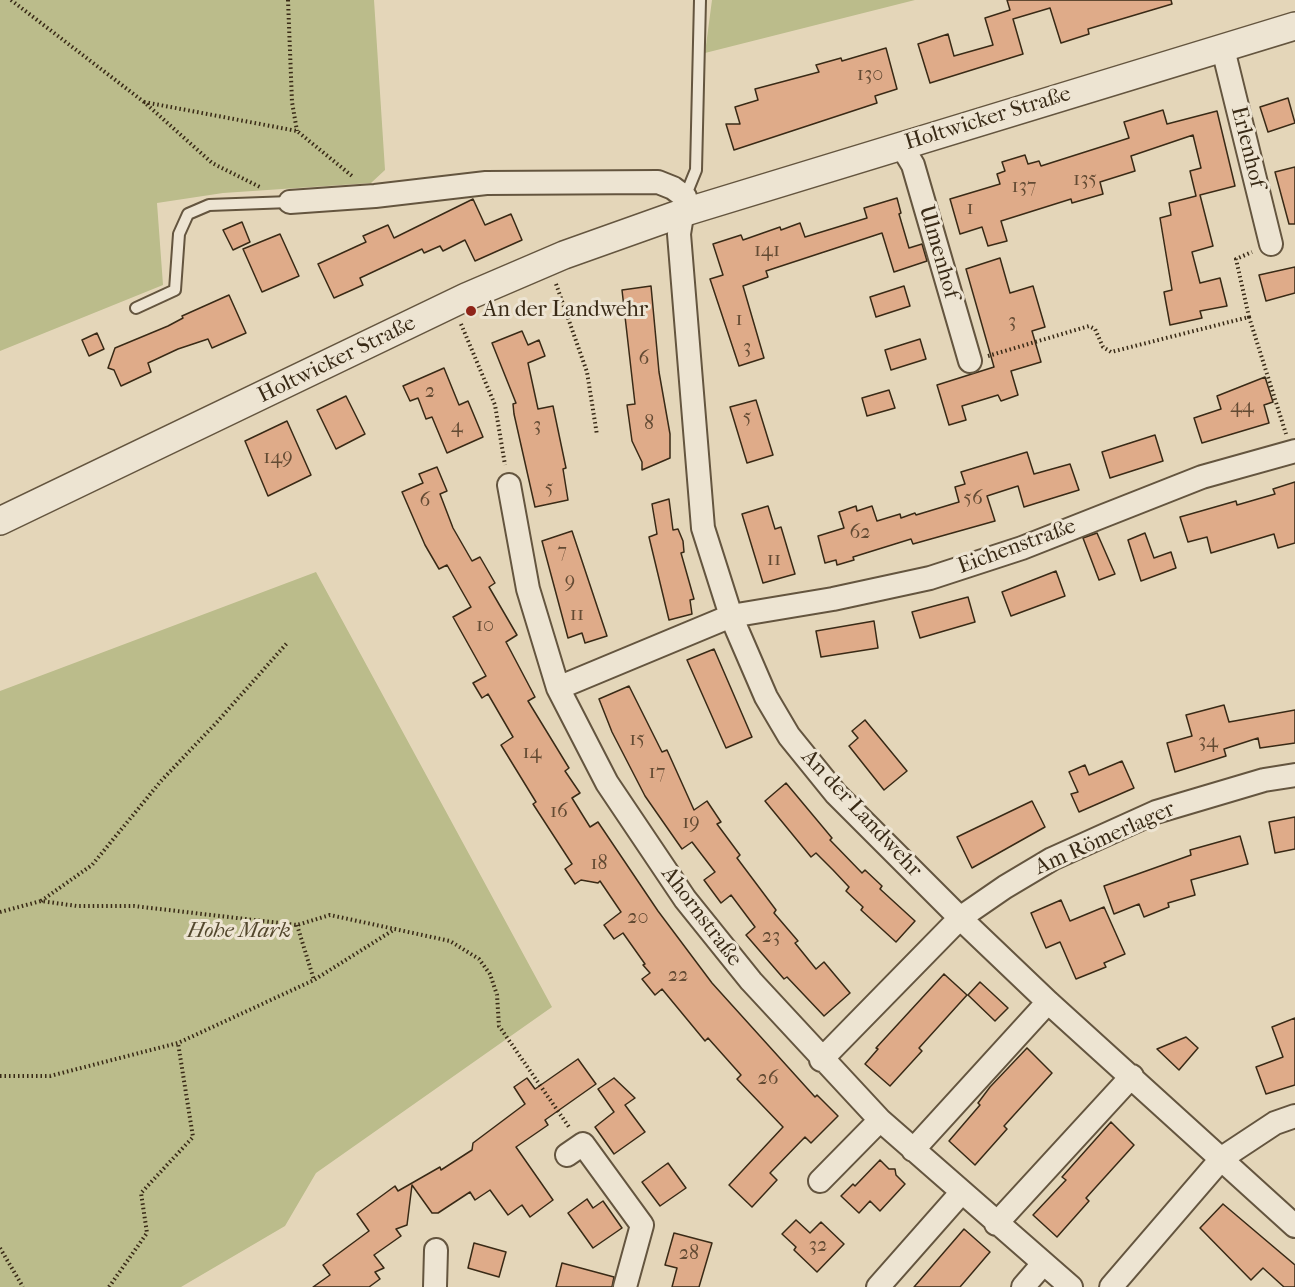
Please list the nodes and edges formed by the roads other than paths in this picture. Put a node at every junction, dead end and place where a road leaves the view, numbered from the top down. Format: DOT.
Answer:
graph roads {
  1 [pos="700,0"];
  2 [pos="1295,26"];
  3 [pos="1223,49"];
  4 [pos="901,146"];
  5 [pos="290,202"];
  6 [pos="683,205"];
  7 [pos="1271,244"];
  8 [pos="136,308"];
  9 [pos="970,361"];
  10 [pos="1293,451"];
  11 [pos="509,485"];
  12 [pos="0,521"];
  13 [pos="731,616"];
  14 [pos="558,688"];
  15 [pos="1295,775"];
  16 [pos="960,918"];
  17 [pos="1048,1002"];
  18 [pos="821,1059"];
  19 [pos="1132,1076"];
  20 [pos="1295,1116"];
  21 [pos="880,1120"];
  22 [pos="575,1150"];
  23 [pos="913,1150"];
  24 [pos="1222,1158"];
  25 [pos="820,1181"];
  26 [pos="961,1192"];
  27 [pos="996,1224"];
  28 [pos="1295,1226"];
  29 [pos="435,1250"];
  30 [pos="1042,1264"];
  31 [pos="435,1287"];
  32 [pos="625,1287"];
  33 [pos="878,1287"];
  34 [pos="1023,1287"];
  35 [pos="1071,1287"];
  36 [pos="1112,1287"];
  1 -- 6 [label="lane"];
  2 -- 3 [label="street, Holtwicker Straße"];
  3 -- 4 [label="street, Holtwicker Straße"];
  3 -- 7 [label="street, Erlenhof"];
  4 -- 6 [label="street, Holtwicker Straße"];
  4 -- 9 [label="street, Ulmenhof"];
  5 -- 6 [label="street"];
  5 -- 8 [label="lane"];
  6 -- 12 [label="street, Holtwicker Straße"];
  6 -- 13 [label="street, An der Landwehr"];
  10 -- 13 [label="street, Eichenstraße"];
  11 -- 14 [label="street, Ahornstraße"];
  13 -- 14 [label="street"];
  13 -- 16 [label="street, An der Landwehr"];
  14 -- 18 [label="street, Ahornstraße"];
  15 -- 16 [label="street, Am Römerlager"];
  16 -- 17 [label="street, An der Landwehr"];
  16 -- 18 [label="street"];
  17 -- 19 [label="street, An der Landwehr"];
  17 -- 23 [label="street"];
  18 -- 21 [label="street, Ahornstraße"];
  19 -- 24 [label="street, An der Landwehr"];
  19 -- 27 [label="street"];
  20 -- 24 [label="street"];
  21 -- 23 [label="street, Ahornstraße"];
  21 -- 25 [label="street"];
  22 -- 32 [label="street"];
  23 -- 26 [label="street, Ahornstraße"];
  24 -- 28 [label="street, An der Landwehr"];
  24 -- 36 [label="street"];
  26 -- 27 [label="street, Ahornstraße"];
  26 -- 33 [label="street"];
  27 -- 30 [label="street, Ahornstraße"];
  29 -- 31 [label="street"];
  30 -- 34 [label="street"];
  30 -- 35 [label="street, Ahornstraße"];
}
